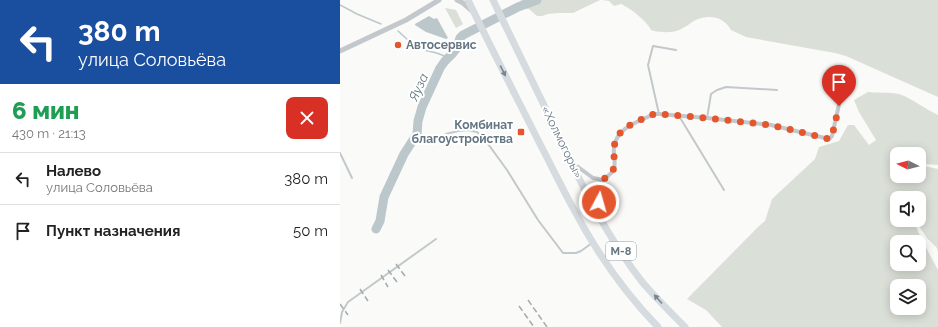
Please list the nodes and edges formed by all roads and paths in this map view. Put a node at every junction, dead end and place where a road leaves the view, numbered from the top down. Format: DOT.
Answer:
graph roads {
  1 [pos="438,0"];
  2 [pos="458,0"];
  3 [pos="468,0"];
  4 [pos="494,2"];
  5 [pos="474,14"];
  6 [pos="340,50"];
  7 [pos="676,50"];
  8 [pos="833,78"];
  9 [pos="777,90"];
  10 [pos="659,114"];
  11 [pos="678,115"];
  12 [pos="707,118"];
  13 [pos="446,134"];
  14 [pos="340,153"];
  15 [pos="570,161"];
  16 [pos="352,178"];
  17 [pos="603,180"];
  18 [pos="724,190"];
  19 [pos="601,220"];
  20 [pos="436,239"];
  21 [pos="593,243"];
  22 [pos="340,323"];
  23 [pos="658,327"];
  24 [pos="684,327"];
  1 -- 6 [label="street"];
  2 -- 5 [label="street"];
  3 -- 5 [label="highway, М-8"];
  4 -- 15 [label="highway, «Холмогоры» / М-8"];
  5 -- 21 [label="highway, «Холмогоры» / М-8, one-way"];
  7 -- 10 [label="lane"];
  8 -- 12 [label="street"];
  9 -- 12 [label="lane"];
  10 -- 11 [label="street"];
  10 -- 17 [label="street"];
  11 -- 12 [label="street"];
  11 -- 18 [label="lane"];
  13 -- 21 [label="lane"];
  14 -- 16 [label="lane"];
  15 -- 17 [label="street"];
  15 -- 19 [label="highway, «Холмогоры» / М-8"];
  17 -- 19 [label="street"];
  24 -- 19 [label="highway, «Холмогоры» / М-8, one-way"];
  20 -- 22 [label="lane"];
  21 -- 23 [label="highway, «Холмогоры» / М-8"];
}
